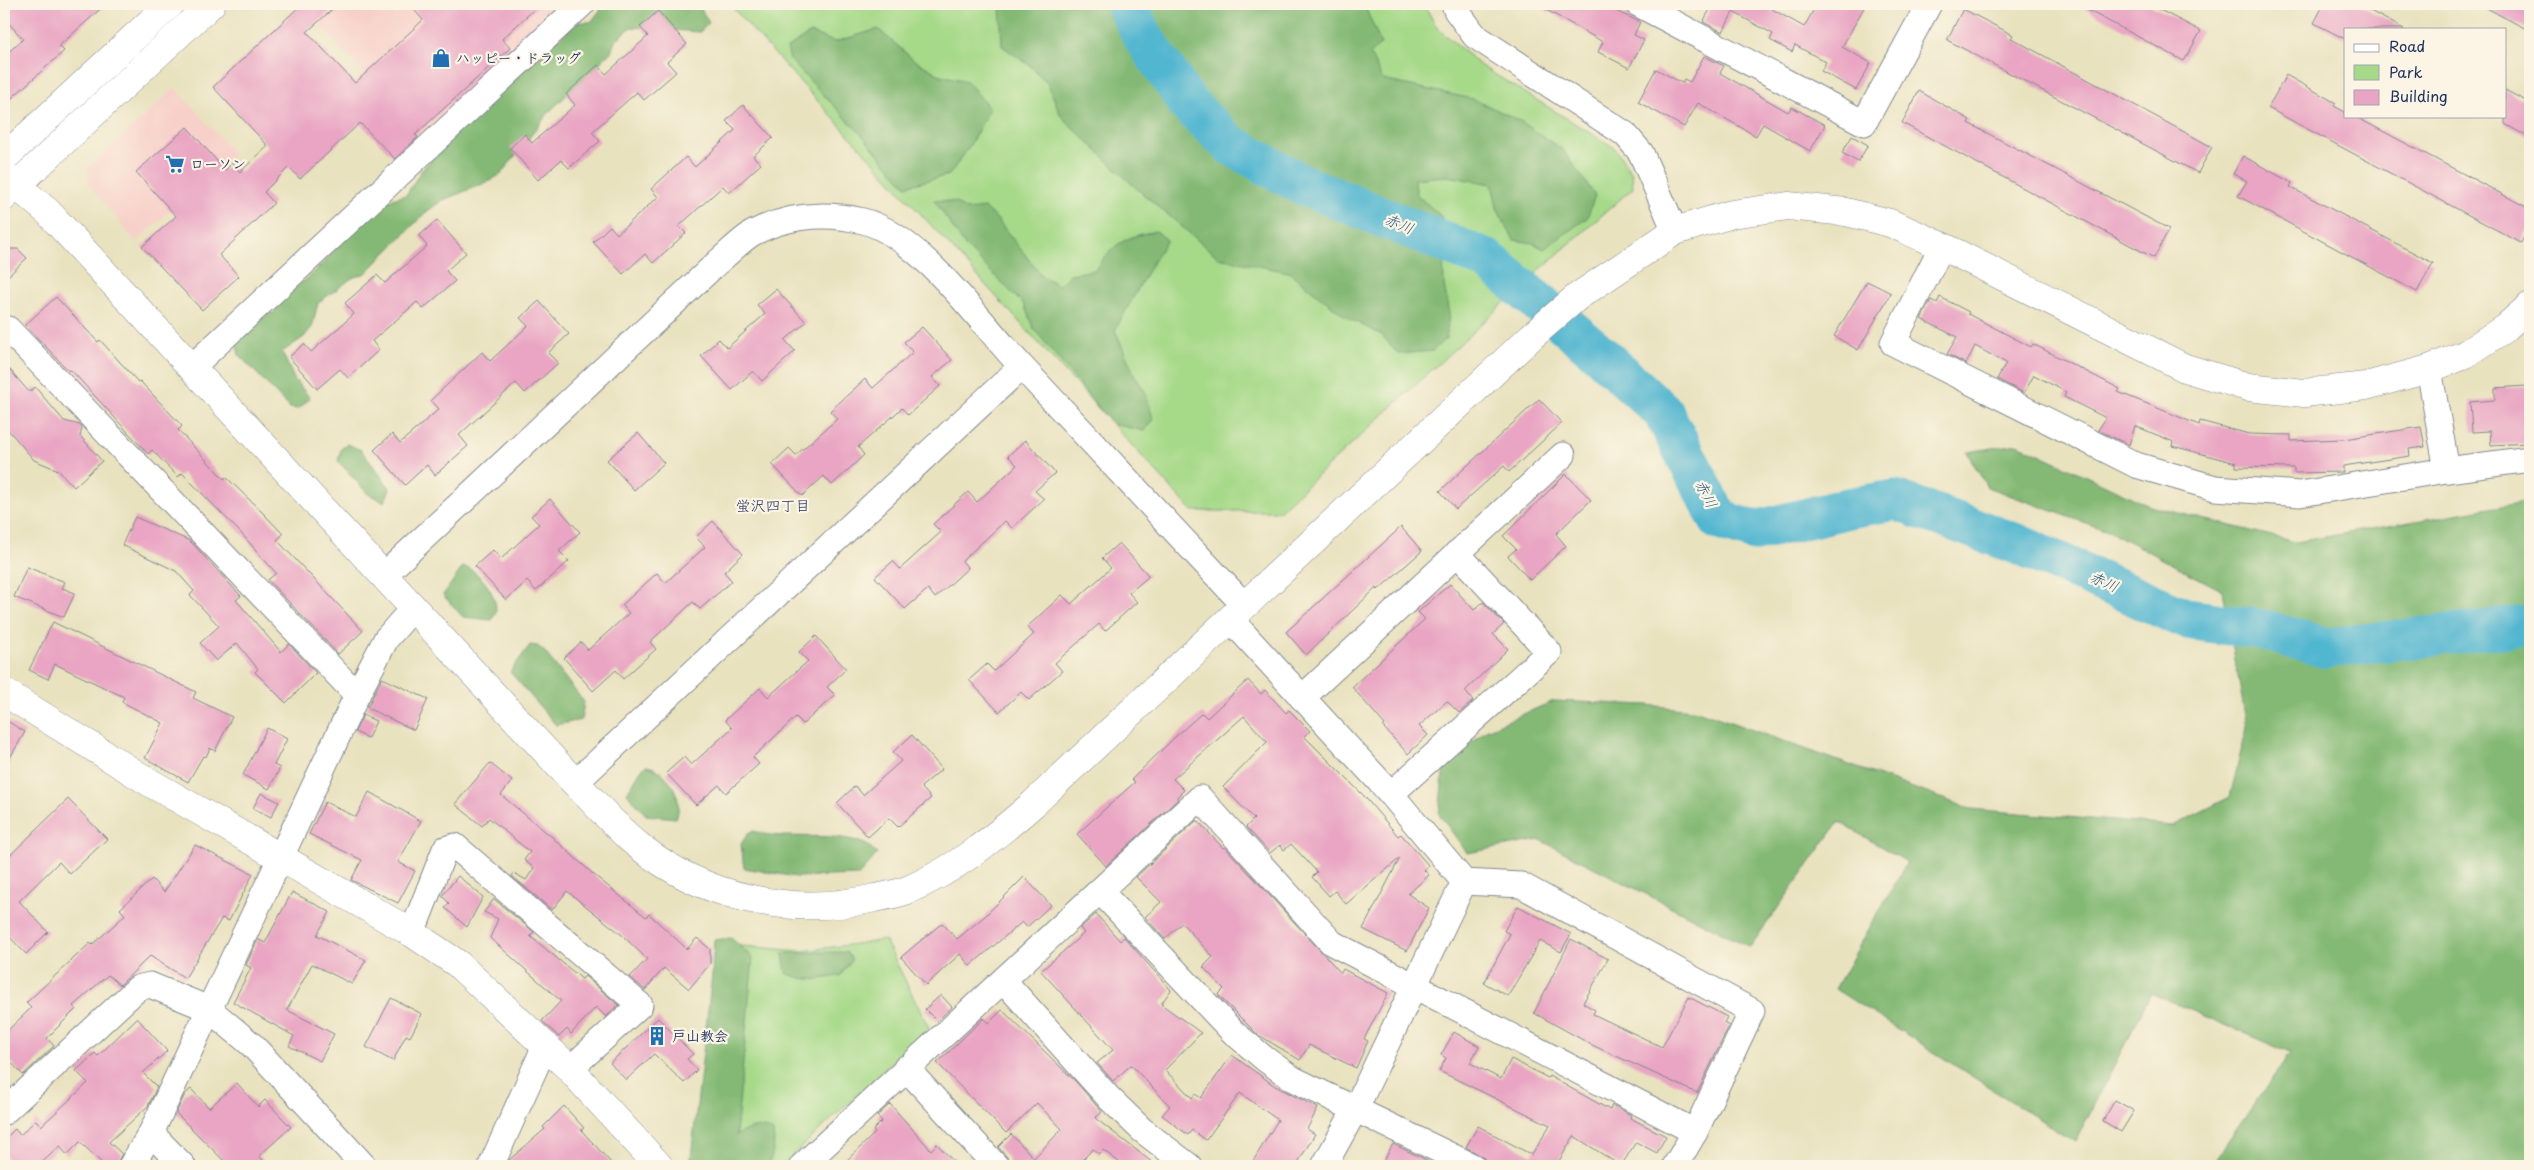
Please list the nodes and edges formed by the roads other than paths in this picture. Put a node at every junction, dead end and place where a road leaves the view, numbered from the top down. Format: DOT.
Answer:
graph roads {
  1 [pos="170,4"];
  2 [pos="211,4"];
  3 [pos="582,4"];
  4 [pos="1454,4"];
  5 [pos="1638,4"];
  6 [pos="1923,6"];
  7 [pos="4,158"];
  8 [pos="8,186"];
  9 [pos="1674,231"];
  10 [pos="1942,246"];
  11 [pos="2530,306"];
  12 [pos="4,333"];
  13 [pos="1021,366"];
  14 [pos="192,367"];
  15 [pos="2430,369"];
  16 [pos="1563,455"];
  17 [pos="2530,459"];
  18 [pos="2447,470"];
  19 [pos="1457,553"];
  20 [pos="383,576"];
  21 [pos="413,608"];
  22 [pos="1238,613"];
  23 [pos="4,692"];
  24 [pos="357,695"];
  25 [pos="1302,698"];
  26 [pos="574,782"];
  27 [pos="1391,794"];
  28 [pos="280,859"];
  29 [pos="1464,882"];
  30 [pos="1100,891"];
  31 [pos="412,933"];
  32 [pos="1004,981"];
  33 [pos="1414,987"];
  34 [pos="209,1009"];
  35 [pos="545,1046"];
  36 [pos="906,1068"];
  37 [pos="570,1069"];
  38 [pos="5,1107"];
  39 [pos="1356,1108"];
  40 [pos="1695,1132"];
  41 [pos="151,1133"];
  42 [pos="806,1165"];
  43 [pos="132,1166"];
  44 [pos="183,1166"];
  45 [pos="364,1166"];
  46 [pos="491,1166"];
  47 [pos="659,1166"];
  48 [pos="996,1166"];
  49 [pos="1189,1166"];
  50 [pos="1324,1166"];
  51 [pos="1472,1166"];
  52 [pos="1674,1166"];
  1 -- 7 [label="street"];
  2 -- 8 [label="street"];
  3 -- 14 [label="street"];
  4 -- 9 [label="street"];
  5 -- 6 [label="street"];
  8 -- 14 [label="street"];
  9 -- 10 [label="street"];
  9 -- 22 [label="street"];
  10 -- 15 [label="street"];
  10 -- 18 [label="street"];
  11 -- 15 [label="street"];
  12 -- 24 [label="street"];
  13 -- 20 [label="street"];
  13 -- 22 [label="street"];
  13 -- 26 [label="street"];
  14 -- 20 [label="street"];
  15 -- 18 [label="street"];
  16 -- 19 [label="street"];
  17 -- 18 [label="street"];
  19 -- 25 [label="street"];
  19 -- 27 [label="street"];
  20 -- 21 [label="street"];
  21 -- 24 [label="street"];
  21 -- 26 [label="street"];
  22 -- 25 [label="street"];
  22 -- 26 [label="street"];
  23 -- 28 [label="street"];
  24 -- 28 [label="street"];
  25 -- 27 [label="street"];
  27 -- 29 [label="street"];
  28 -- 31 [label="street"];
  28 -- 34 [label="street"];
  29 -- 33 [label="street"];
  29 -- 40 [label="street"];
  30 -- 32 [label="street"];
  30 -- 33 [label="street"];
  30 -- 39 [label="street"];
  31 -- 35 [label="street"];
  31 -- 37 [label="street"];
  32 -- 36 [label="street"];
  32 -- 49 [label="street"];
  33 -- 39 [label="street"];
  33 -- 40 [label="street"];
  34 -- 38 [label="street"];
  34 -- 41 [label="street"];
  34 -- 45 [label="street"];
  35 -- 37 [label="street"];
  35 -- 46 [label="street"];
  36 -- 42 [label="street"];
  36 -- 48 [label="street"];
  37 -- 47 [label="street"];
  39 -- 50 [label="street"];
  39 -- 51 [label="street"];
  40 -- 52 [label="street"];
  41 -- 43 [label="street"];
  41 -- 44 [label="street"];
}
